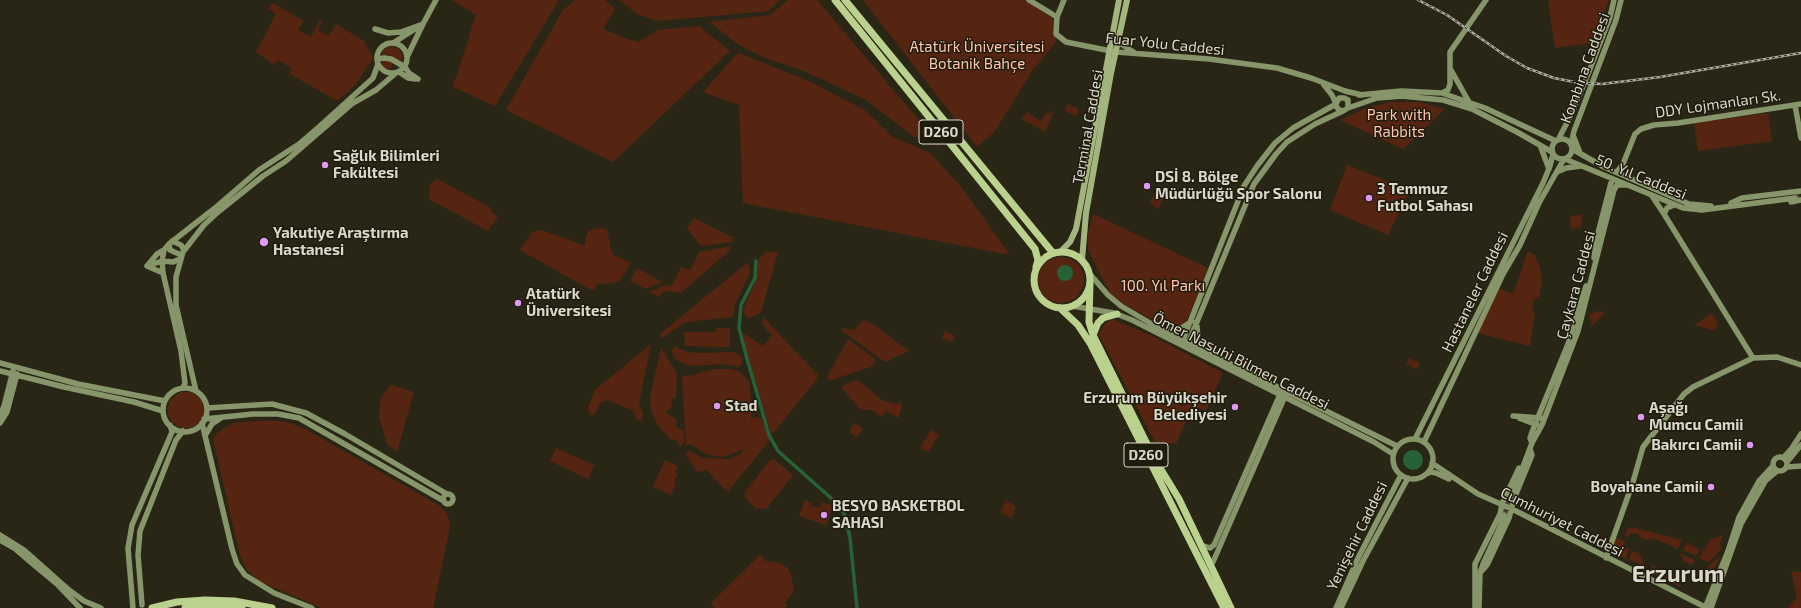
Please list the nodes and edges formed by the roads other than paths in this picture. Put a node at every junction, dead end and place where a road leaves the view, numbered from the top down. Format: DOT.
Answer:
graph roads {
  1 [pos="436,0"];
  2 [pos="835,0"];
  3 [pos="845,0"];
  4 [pos="1029,0"];
  5 [pos="1064,0"];
  6 [pos="1119,0"];
  7 [pos="1127,0"];
  8 [pos="1486,0"];
  9 [pos="1614,0"];
  10 [pos="1621,0"];
  11 [pos="1056,16"];
  12 [pos="423,24"];
  13 [pos="375,29"];
  14 [pos="1118,42"];
  15 [pos="393,43"];
  16 [pos="1108,51"];
  17 [pos="1116,52"];
  18 [pos="1135,54"];
  19 [pos="407,56"];
  20 [pos="377,62"];
  21 [pos="405,67"];
  22 [pos="1450,68"];
  23 [pos="398,72"];
  24 [pos="1323,83"];
  25 [pos="1336,88"];
  26 [pos="1442,93"];
  27 [pos="1362,95"];
  28 [pos="1344,98"];
  29 [pos="1469,102"];
  30 [pos="1336,104"];
  31 [pos="1798,105"];
  32 [pos="1346,109"];
  33 [pos="1573,133"];
  34 [pos="1801,138"];
  35 [pos="1557,140"];
  36 [pos="1540,145"];
  37 [pos="1571,147"];
  38 [pos="1552,153"];
  39 [pos="1582,155"];
  40 [pos="1565,159"];
  41 [pos="1582,166"];
  42 [pos="1549,169"];
  43 [pos="1556,172"];
  44 [pos="1617,172"];
  45 [pos="1612,178"];
  46 [pos="1628,184"];
  47 [pos="1612,186"];
  48 [pos="1801,191"];
  49 [pos="1652,196"];
  50 [pos="1797,200"];
  51 [pos="1689,204"];
  52 [pos="1732,204"];
  53 [pos="1674,205"];
  54 [pos="1664,214"];
  55 [pos="170,243"];
  56 [pos="164,250"];
  57 [pos="1060,252"];
  58 [pos="1053,253"];
  59 [pos="182,255"];
  60 [pos="1594,259"];
  61 [pos="1082,260"];
  62 [pos="162,261"];
  63 [pos="147,266"];
  64 [pos="1036,267"];
  65 [pos="163,273"];
  66 [pos="1089,273"];
  67 [pos="1090,284"];
  68 [pos="1072,306"];
  69 [pos="1060,308"];
  70 [pos="1089,309"];
  71 [pos="1117,314"];
  72 [pos="1199,318"];
  73 [pos="1192,321"];
  74 [pos="1162,330"];
  75 [pos="1093,335"];
  76 [pos="1185,344"];
  77 [pos="1209,353"];
  78 [pos="1753,358"];
  79 [pos="0,363"];
  80 [pos="1801,365"];
  81 [pos="15,367"];
  82 [pos="0,371"];
  83 [pos="11,374"];
  84 [pos="18,376"];
  85 [pos="183,388"];
  86 [pos="196,391"];
  87 [pos="1284,394"];
  88 [pos="165,401"];
  89 [pos="207,408"];
  90 [pos="163,411"];
  91 [pos="0,415"];
  92 [pos="221,417"];
  93 [pos="1538,417"];
  94 [pos="1544,418"];
  95 [pos="203,421"];
  96 [pos="0,424"];
  97 [pos="1535,424"];
  98 [pos="170,425"];
  99 [pos="1541,427"];
  100 [pos="183,431"];
  101 [pos="1801,434"];
  102 [pos="206,435"];
  103 [pos="1415,439"];
  104 [pos="1424,442"];
  105 [pos="1531,445"];
  106 [pos="1801,445"];
  107 [pos="1397,446"];
  108 [pos="1393,454"];
  109 [pos="1783,458"];
  110 [pos="1432,463"];
  111 [pos="1787,465"];
  112 [pos="1773,466"];
  113 [pos="1801,466"];
  114 [pos="1777,471"];
  115 [pos="1426,474"];
  116 [pos="1401,475"];
  117 [pos="1408,478"];
  118 [pos="447,494"];
  119 [pos="1478,494"];
  120 [pos="1510,499"];
  121 [pos="444,501"];
  122 [pos="1502,504"];
  123 [pos="1512,509"];
  124 [pos="1500,514"];
  125 [pos="1509,518"];
  126 [pos="0,536"];
  127 [pos="1192,536"];
  128 [pos="0,540"];
  129 [pos="1204,546"];
  130 [pos="1606,558"];
  131 [pos="1213,562"];
  132 [pos="1478,573"];
  133 [pos="91,605"];
  134 [pos="142,605"];
  135 [pos="211,607"];
  136 [pos="80,608"];
  137 [pos="101,608"];
  138 [pos="133,608"];
  139 [pos="152,608"];
  140 [pos="185,608"];
  141 [pos="242,608"];
  142 [pos="272,608"];
  143 [pos="312,608"];
  144 [pos="1220,608"];
  145 [pos="1224,608"];
  146 [pos="1232,608"];
  147 [pos="1236,608"];
  148 [pos="1336,608"];
  149 [pos="1341,608"];
  150 [pos="1475,608"];
  151 [pos="1479,608"];
  152 [pos="1706,608"];
  153 [pos="1712,608"];
  1 -- 12 [label="main road"];
  2 -- 64 [label="highway, D260"];
  3 -- 58 [label="highway, D260"];
  4 -- 11 [label="main road"];
  5 -- 11 [label="main road"];
  6 -- 16 [label="main road, Terminal Caddesi"];
  7 -- 14 [label="main road, Terminal Caddesi"];
  8 -- 22 [label="main road"];
  9 -- 35 [label="main road, Kombina Caddesi"];
  10 -- 33 [label="main road, Kombina Caddesi"];
  11 -- 16 [label="main road, Fuar Yolu Caddesi"];
  12 -- 13 [label="main road"];
  12 -- 15 [label="main road"];
  12 -- 19 [label="main road"];
  14 -- 17 [label="main road, Terminal Caddesi"];
  14 -- 18 [label="main road"];
  15 -- 19 [label="main road"];
  15 -- 20 [label="main road"];
  16 -- 17 [label="main road, Fuar Yolu Caddesi"];
  16 -- 57 [label="main road, Terminal Caddesi"];
  17 -- 18 [label="main road, Fuar Yolu Caddesi"];
  17 -- 61 [label="main road, Terminal Caddesi"];
  18 -- 24 [label="main road, Fuar Yolu Caddesi"];
  19 -- 21 [label="main road"];
  20 -- 21 [label="main road"];
  20 -- 23 [label="main road"];
  20 -- 55 [label="main road"];
  21 -- 23 [label="main road"];
  21 -- 23 [label="main road"];
  22 -- 26 [label="main road"];
  22 -- 29 [label="main road"];
  23 -- 59 [label="main road"];
  24 -- 25 [label="main road, Fuar Yolu Caddesi"];
  24 -- 30 [label="main road"];
  25 -- 27 [label="main road, Fuar Yolu Caddesi"];
  25 -- 28 [label="main road"];
  26 -- 27 [label="main road"];
  26 -- 29 [label="main road"];
  27 -- 28 [label="main road"];
  28 -- 30 [label="main road"];
  28 -- 32 [label="main road"];
  29 -- 35 [label="main road"];
  30 -- 32 [label="main road"];
  30 -- 73 [label="main road"];
  31 -- 34 [label="main road"];
  31 -- 44 [label="main road, DDY Lojmanları Sk."];
  32 -- 36 [label="main road"];
  32 -- 72 [label="main road"];
  33 -- 37 [label="main road, Kombina Caddesi"];
  33 -- 39 [label="main road"];
  35 -- 37 [label="main road"];
  35 -- 38 [label="main road"];
  36 -- 38 [label="main road"];
  36 -- 42 [label="main road"];
  37 -- 39 [label="main road, 50. Yıl Caddesi"];
  37 -- 40 [label="main road"];
  38 -- 40 [label="main road"];
  38 -- 42 [label="main road, Hastaneler Caddesi"];
  39 -- 44 [label="main road, 50. Yıl Caddesi"];
  40 -- 41 [label="main road, 50. Yıl Caddesi"];
  40 -- 43 [label="main road, Hastaneler Caddesi"];
  41 -- 43 [label="main road"];
  41 -- 45 [label="main road, 50. Yıl Caddesi"];
  42 -- 103 [label="main road, Hastaneler Caddesi"];
  43 -- 104 [label="main road, Hastaneler Caddesi"];
  44 -- 51 [label="main road, 50. Yıl Caddesi"];
  45 -- 46 [label="main road, 50. Yıl Caddesi"];
  45 -- 60 [label="main road"];
  46 -- 49 [label="main road, 50. Yıl Caddesi"];
  46 -- 51 [label="main road"];
  46 -- 94 [label="main road, Çaykara Caddesi"];
  47 -- 60 [label="main road, Çaykara Caddesi"];
  48 -- 52 [label="main road, 50. Yıl Caddesi"];
  49 -- 53 [label="main road, 50. Yıl Caddesi"];
  49 -- 54 [label="main road"];
  50 -- 52 [label="main road, 50. Yıl Caddesi"];
  51 -- 52 [label="main road, 50. Yıl Caddesi"];
  52 -- 53 [label="main road, 50. Yıl Caddesi"];
  53 -- 54 [label="main road"];
  54 -- 78 [label="main road"];
  55 -- 56 [label="main road"];
  55 -- 59 [label="main road"];
  55 -- 59 [label="main road"];
  56 -- 62 [label="main road"];
  56 -- 63 [label="main road"];
  57 -- 58 [label="highway"];
  57 -- 61 [label="highway"];
  58 -- 64 [label="highway"];
  59 -- 62 [label="main road"];
  59 -- 86 [label="main road"];
  60 -- 93 [label="main road, Çaykara Caddesi"];
  61 -- 66 [label="highway"];
  62 -- 63 [label="main road"];
  62 -- 65 [label="main road"];
  63 -- 65 [label="main road"];
  64 -- 69 [label="highway, D260"];
  65 -- 85 [label="main road"];
  66 -- 67 [label="highway"];
  66 -- 74 [label="main road, Ömer Nasuhi Bilmen Caddesi"];
  67 -- 68 [label="highway"];
  67 -- 70 [label="highway"];
  68 -- 69 [label="highway"];
  68 -- 70 [label="main road, Ömer Nasuhi Bilmen Caddesi"];
  69 -- 127 [label="highway, D260"];
  70 -- 71 [label="main road, Ömer Nasuhi Bilmen Caddesi"];
  70 -- 75 [label="highway, D260"];
  71 -- 75 [label="highway"];
  71 -- 76 [label="main road, Ömer Nasuhi Bilmen Caddesi"];
  72 -- 76 [label="main road"];
  72 -- 77 [label="main road"];
  73 -- 74 [label="main road"];
  73 -- 76 [label="main road"];
  74 -- 76 [label="main road, Ömer Nasuhi Bilmen Caddesi"];
  75 -- 127 [label="highway, D260"];
  76 -- 77 [label="main road, Ömer Nasuhi Bilmen Caddesi"];
  76 -- 87 [label="main road, Ömer Nasuhi Bilmen Caddesi"];
  77 -- 87 [label="main road, Ömer Nasuhi Bilmen Caddesi"];
  78 -- 80 [label="main road"];
  78 -- 130 [label="main road"];
  79 -- 81 [label="main road"];
  81 -- 83 [label="main road"];
  81 -- 84 [label="main road"];
  81 -- 88 [label="main road"];
  82 -- 83 [label="main road"];
  83 -- 84 [label="main road"];
  83 -- 91 [label="main road"];
  84 -- 90 [label="main road"];
  84 -- 96 [label="main road"];
  85 -- 86 [label="main road"];
  85 -- 88 [label="main road"];
  86 -- 89 [label="main road"];
  87 -- 107 [label="main road, Ömer Nasuhi Bilmen Caddesi"];
  87 -- 108 [label="main road, Ömer Nasuhi Bilmen Caddesi"];
  87 -- 129 [label="main road"];
  87 -- 131 [label="main road"];
  88 -- 90 [label="main road"];
  89 -- 95 [label="main road"];
  89 -- 118 [label="main road"];
  90 -- 98 [label="main road"];
  92 -- 95 [label="main road"];
  92 -- 102 [label="main road"];
  92 -- 121 [label="main road"];
  93 -- 94 [label="main road"];
  93 -- 97 [label="main road, Çaykara Caddesi"];
  93 -- 97 [label="main road"];
  94 -- 99 [label="main road, Çaykara Caddesi"];
  95 -- 100 [label="main road"];
  95 -- 102 [label="main road"];
  97 -- 99 [label="main road"];
  97 -- 105 [label="main road, Çaykara Caddesi"];
  98 -- 100 [label="main road"];
  98 -- 138 [label="main road"];
  99 -- 105 [label="main road, Çaykara Caddesi"];
  100 -- 134 [label="main road"];
  101 -- 109 [label="main road"];
  102 -- 143 [label="main road"];
  103 -- 104 [label="main road"];
  103 -- 107 [label="main road"];
  104 -- 110 [label="main road"];
  105 -- 120 [label="main road, Çaykara Caddesi"];
  106 -- 111 [label="main road"];
  107 -- 108 [label="main road"];
  108 -- 116 [label="main road"];
  109 -- 111 [label="main road"];
  109 -- 112 [label="main road"];
  110 -- 115 [label="main road"];
  110 -- 119 [label="main road, Cumhuriyet Caddesi"];
  111 -- 113 [label="main road"];
  111 -- 114 [label="main road"];
  112 -- 114 [label="main road"];
  112 -- 152 [label="main road"];
  114 -- 153 [label="main road"];
  115 -- 117 [label="main road"];
  115 -- 119 [label="main road"];
  116 -- 117 [label="main road"];
  116 -- 148 [label="main road, Yenişehir Caddesi"];
  117 -- 149 [label="main road, Yenişehir Caddesi"];
  118 -- 121 [label="main road"];
  118 -- 121 [label="main road"];
  119 -- 122 [label="main road, Cumhuriyet Caddesi"];
  120 -- 122 [label="main road"];
  120 -- 123 [label="main road"];
  122 -- 123 [label="main road, Cumhuriyet Caddesi"];
  122 -- 124 [label="main road"];
  123 -- 125 [label="main road"];
  123 -- 130 [label="main road, Cumhuriyet Caddesi"];
  124 -- 125 [label="main road"];
  124 -- 132 [label="main road"];
  125 -- 132 [label="main road"];
  126 -- 133 [label="main road"];
  127 -- 129 [label="highway"];
  127 -- 144 [label="highway"];
  127 -- 145 [label="highway, D260"];
  127 -- 146 [label="highway, D260"];
  128 -- 136 [label="main road"];
  129 -- 131 [label="highway"];
  130 -- 152 [label="main road, Cumhuriyet Caddesi"];
  131 -- 147 [label="highway"];
  132 -- 132 [label="main road"];
  132 -- 150 [label="main road"];
  132 -- 151 [label="main road"];
  133 -- 136 [label="main road"];
  133 -- 137 [label="main road"];
  135 -- 140 [label="highway"];
  135 -- 141 [label="highway"];
  139 -- 142 [label="highway"];
}
